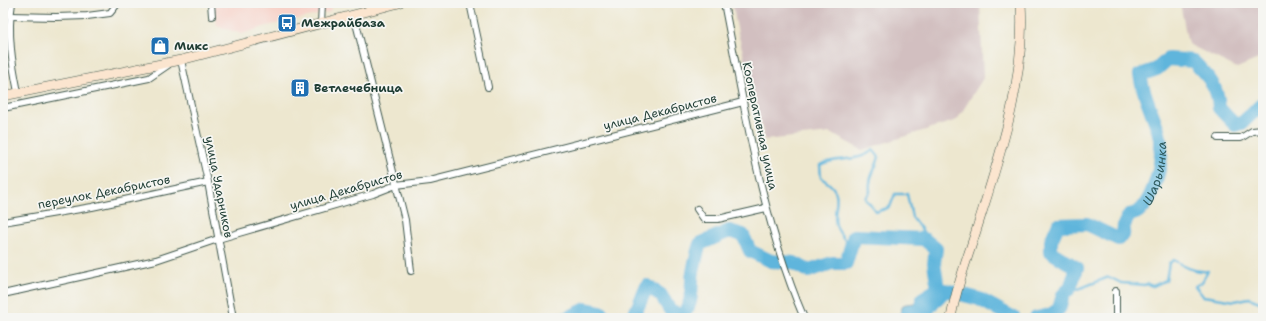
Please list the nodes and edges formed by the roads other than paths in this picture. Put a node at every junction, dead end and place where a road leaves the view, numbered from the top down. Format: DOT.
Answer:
graph roads {
  1 [pos="12,3"];
  2 [pos="118,3"];
  3 [pos="211,3"];
  4 [pos="322,3"];
  5 [pos="400,3"];
  6 [pos="470,3"];
  7 [pos="724,3"];
  8 [pos="1021,4"];
  9 [pos="354,15"];
  10 [pos="10,16"];
  11 [pos="212,16"];
  12 [pos="321,24"];
  13 [pos="181,60"];
  14 [pos="171,62"];
  15 [pos="488,86"];
  16 [pos="18,92"];
  17 [pos="3,96"];
  18 [pos="743,102"];
  19 [pos="3,108"];
  20 [pos="1263,130"];
  21 [pos="1218,138"];
  22 [pos="208,182"];
  23 [pos="396,185"];
  24 [pos="766,208"];
  25 [pos="698,209"];
  26 [pos="3,222"];
  27 [pos="218,239"];
  28 [pos="411,271"];
  29 [pos="1116,291"];
  30 [pos="3,294"];
  31 [pos="952,313"];
  32 [pos="233,318"];
  33 [pos="804,318"];
  34 [pos="1116,318"];
  1 -- 10 [label="street"];
  2 -- 10 [label="street"];
  3 -- 11 [label="street"];
  4 -- 12 [label="street"];
  5 -- 9 [label="street"];
  6 -- 15 [label="street"];
  7 -- 18 [label="street, Кооперативная улица"];
  8 -- 31 [label="street"];
  9 -- 12 [label="street"];
  9 -- 23 [label="street"];
  10 -- 16 [label="street"];
  12 -- 13 [label="street"];
  13 -- 14 [label="street"];
  13 -- 22 [label="street, улица Ударников"];
  14 -- 16 [label="street"];
  14 -- 19 [label="street"];
  16 -- 17 [label="street"];
  18 -- 23 [label="street, улица Декабристов"];
  18 -- 24 [label="street, Кооперативная улица"];
  20 -- 21 [label="street"];
  22 -- 26 [label="street, переулок Декабристов"];
  22 -- 27 [label="street, улица Ударников"];
  23 -- 27 [label="street, улица Декабристов"];
  23 -- 28 [label="street"];
  24 -- 25 [label="street"];
  24 -- 33 [label="street, Кооперативная улица"];
  27 -- 30 [label="street, улица Декабристов"];
  27 -- 32 [label="street, улица Ударников"];
  29 -- 34 [label="street"];
}
